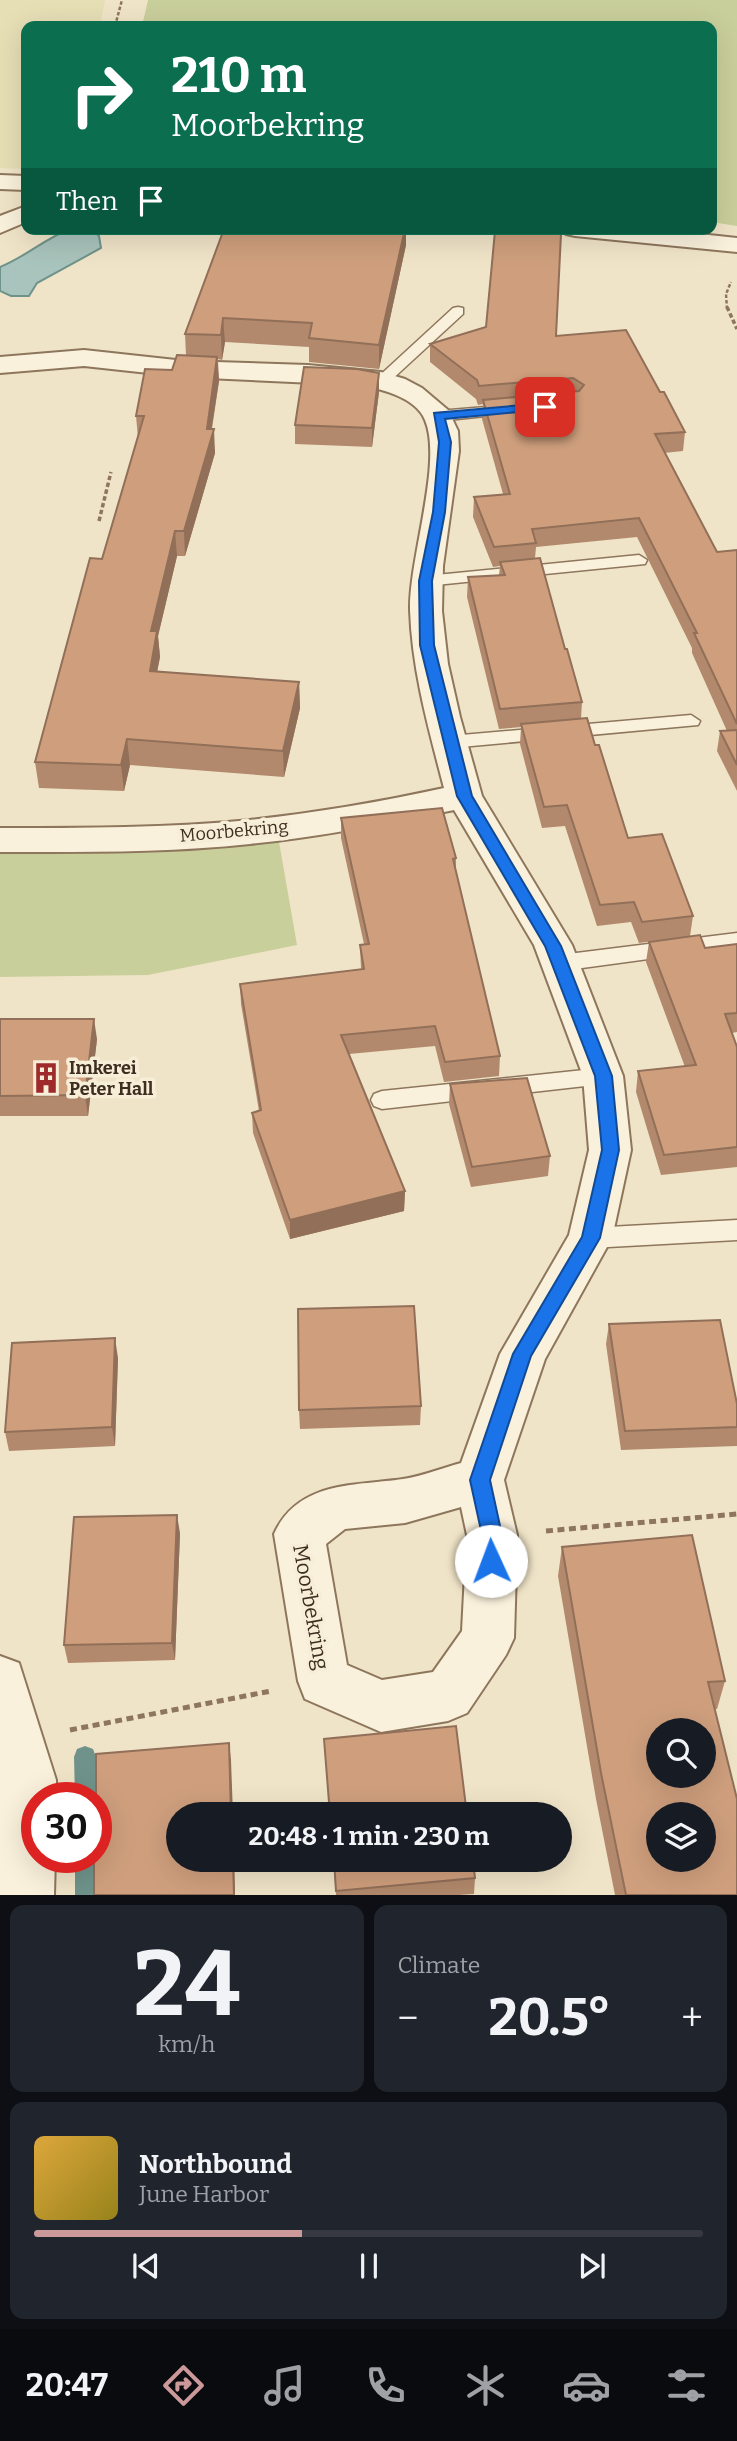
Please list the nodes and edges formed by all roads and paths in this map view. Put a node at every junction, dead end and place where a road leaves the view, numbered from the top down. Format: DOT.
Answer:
graph roads {
  1 [pos="122,0"];
  2 [pos="117,21"];
  3 [pos="0,182"];
  4 [pos="21,183"];
  5 [pos="21,216"];
  6 [pos="0,226"];
  7 [pos="636,235"];
  8 [pos="737,245"];
  9 [pos="737,274"];
  10 [pos="458,311"];
  11 [pos="737,329"];
  12 [pos="0,365"];
  13 [pos="383,380"];
  14 [pos="532,408"];
  15 [pos="438,416"];
  16 [pos="111,472"];
  17 [pos="99,521"];
  18 [pos="639,560"];
  19 [pos="426,581"];
  20 [pos="691,720"];
  21 [pos="450,742"];
  22 [pos="464,796"];
  23 [pos="0,840"];
  24 [pos="737,940"];
  25 [pos="560,963"];
  26 [pos="603,1076"];
  27 [pos="383,1100"];
  28 [pos="737,1230"];
  29 [pos="590,1238"];
  30 [pos="480,1480"];
  31 [pos="737,1514"];
  32 [pos="492,1535"];
  33 [pos="0,1681"];
  34 [pos="324,1681"];
  35 [pos="17,1740"];
  36 [pos="26,1895"];
  1 -- 2 [label="path"];
  3 -- 4 [label="street"];
  5 -- 6 [label="street"];
  7 -- 8 [label="street"];
  9 -- 11 [label="path"];
  10 -- 13 [label="lane"];
  12 -- 13 [label="street"];
  13 -- 15 [label="street"];
  14 -- 15 [label="lane"];
  15 -- 19 [label="street"];
  16 -- 17 [label="path"];
  18 -- 19 [label="lane"];
  19 -- 21 [label="street"];
  20 -- 21 [label="lane"];
  21 -- 22 [label="street"];
  22 -- 23 [label="street, Moorbekring"];
  22 -- 25 [label="street"];
  24 -- 25 [label="lane"];
  25 -- 26 [label="street"];
  26 -- 27 [label="lane"];
  26 -- 29 [label="street"];
  28 -- 29 [label="lane"];
  29 -- 30 [label="street"];
  30 -- 32 [label="street, Moorbekring"];
  30 -- 34 [label="street, Moorbekring"];
  31 -- 32 [label="path"];
  32 -- 34 [label="street, Moorbekring"];
  33 -- 35 [label="street"];
  34 -- 35 [label="path"];
  35 -- 36 [label="street"];
}
